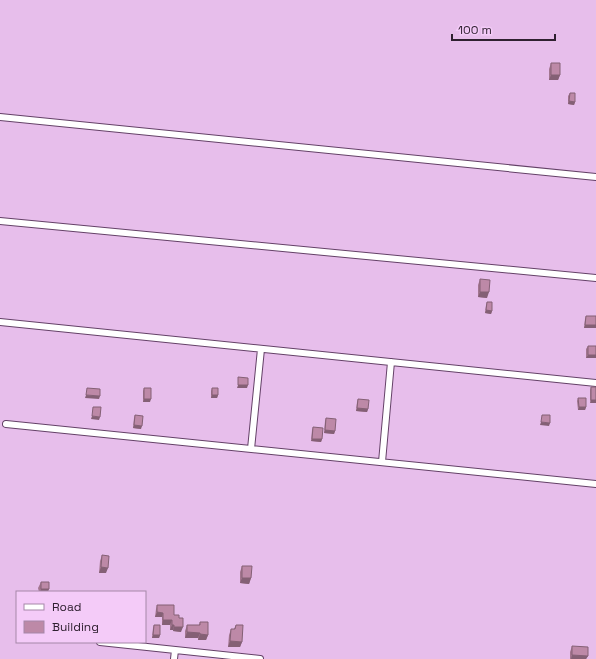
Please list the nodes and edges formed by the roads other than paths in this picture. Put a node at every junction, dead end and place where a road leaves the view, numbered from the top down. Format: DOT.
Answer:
graph roads {
  1 [pos="0,117"];
  2 [pos="596,177"];
  3 [pos="0,221"];
  4 [pos="596,278"];
  5 [pos="0,322"];
  6 [pos="261,349"];
  7 [pos="391,362"];
  8 [pos="596,383"];
  9 [pos="6,424"];
  10 [pos="251,449"];
  11 [pos="382,462"];
  12 [pos="596,484"];
  13 [pos="109,643"];
  14 [pos="174,650"];
  15 [pos="174,659"];
  16 [pos="260,659"];
  1 -- 2 [label="street"];
  3 -- 4 [label="street"];
  5 -- 6 [label="street"];
  6 -- 7 [label="street"];
  6 -- 10 [label="street"];
  7 -- 8 [label="street"];
  7 -- 11 [label="street"];
  9 -- 10 [label="street"];
  10 -- 11 [label="street"];
  11 -- 12 [label="street"];
  13 -- 14 [label="street"];
  14 -- 15 [label="street"];
  14 -- 16 [label="street"];
}
